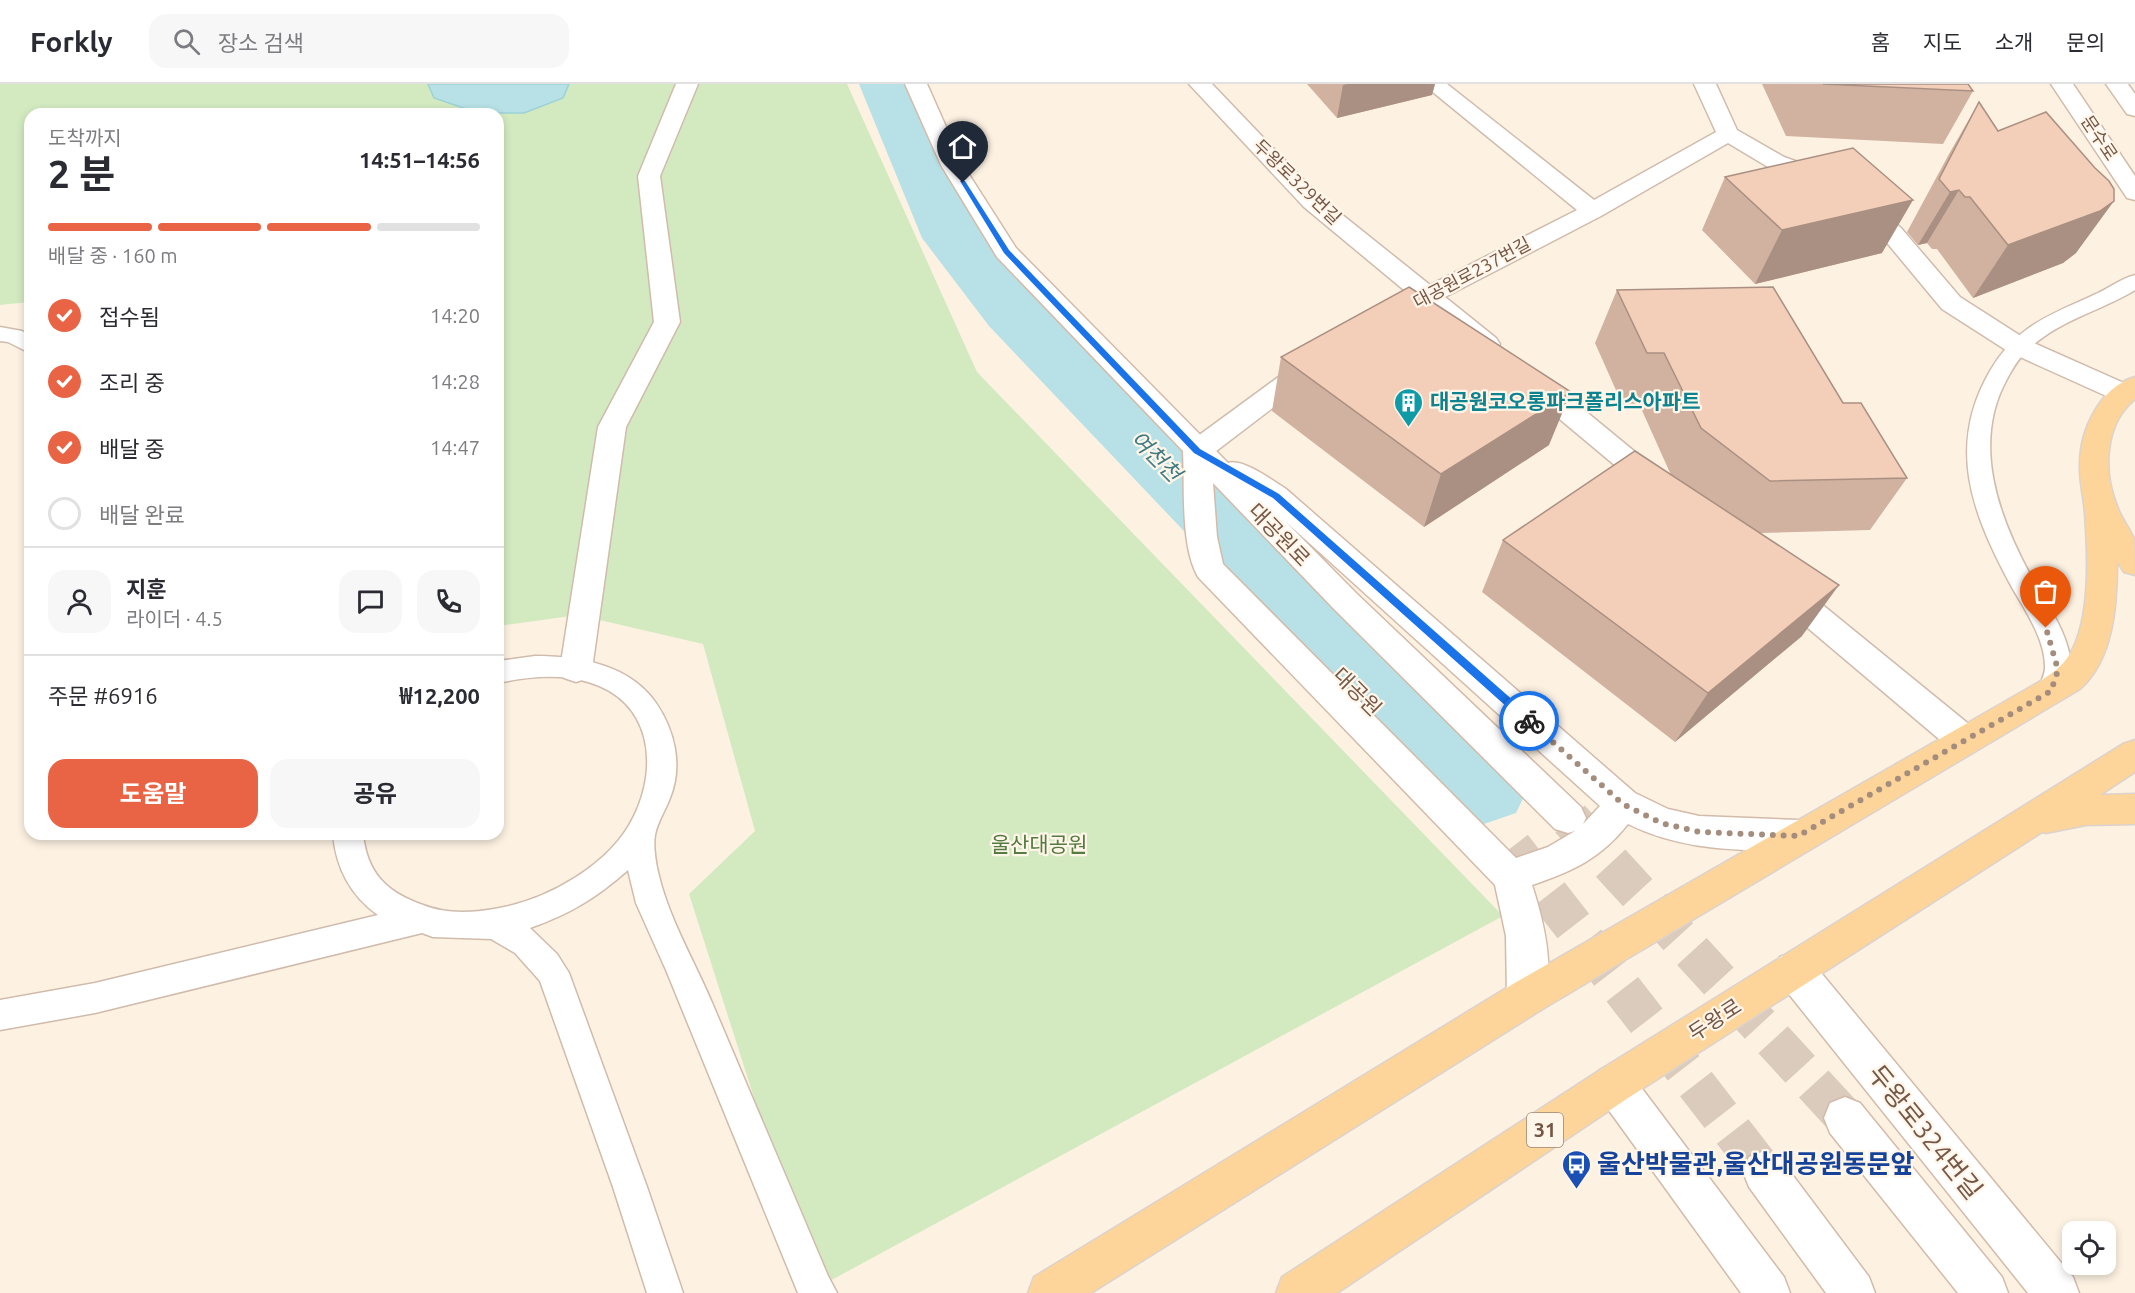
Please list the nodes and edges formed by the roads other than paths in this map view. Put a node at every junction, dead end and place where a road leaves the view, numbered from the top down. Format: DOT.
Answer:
graph roads {
  1 [pos="687,84"];
  2 [pos="916,84"];
  3 [pos="1200,84"];
  4 [pos="1434,84"];
  5 [pos="1705,84"];
  6 [pos="2062,84"];
  7 [pos="2117,84"];
  8 [pos="2135,109"];
  9 [pos="1728,134"];
  10 [pos="2135,193"];
  11 [pos="1593,211"];
  12 [pos="2135,281"];
  13 [pos="1428,295"];
  14 [pos="1388,319"];
  15 [pos="0,333"];
  16 [pos="24,342"];
  17 [pos="2018,346"];
  18 [pos="1327,355"];
  19 [pos="2131,386"];
  20 [pos="1197,451"];
  21 [pos="2098,495"];
  22 [pos="1682,506"];
  23 [pos="2135,564"];
  24 [pos="1764,574"];
  25 [pos="576,669"];
  26 [pos="504,671"];
  27 [pos="2051,691"];
  28 [pos="1964,740"];
  29 [pos="2135,754"];
  30 [pos="1623,804"];
  31 [pos="2135,808"];
  32 [pos="1568,818"];
  33 [pos="2027,822"];
  34 [pos="640,834"];
  35 [pos="1798,836"];
  36 [pos="349,840"];
  37 [pos="1511,862"];
  38 [pos="419,920"];
  39 [pos="490,925"];
  40 [pos="1794,970"];
  41 [pos="1527,997"];
  42 [pos="0,1015"];
  43 [pos="1614,1084"];
  44 [pos="1845,1118"];
  45 [pos="1764,1172"];
  46 [pos="665,1293"];
  47 [pos="819,1293"];
  48 [pos="1050,1293"];
  49 [pos="1298,1293"];
  50 [pos="1768,1293"];
  51 [pos="1853,1293"];
  52 [pos="1986,1293"];
  53 [pos="2057,1293"];
  1 -- 25 [label="street"];
  2 -- 20 [label="street, 대공원로"];
  3 -- 13 [label="street, 두왕로329번길"];
  4 -- 11 [label="street"];
  5 -- 9 [label="street"];
  6 -- 10 [label="street, 문수로"];
  7 -- 8 [label="street"];
  9 -- 11 [label="street, 대공원로237번길"];
  9 -- 17 [label="street"];
  11 -- 13 [label="street, 대공원로237번길"];
  12 -- 17 [label="lane"];
  13 -- 14 [label="street, 대공원로237번길"];
  13 -- 22 [label="street, 두왕로329번길"];
  15 -- 16 [label="lane"];
  17 -- 19 [label="street"];
  17 -- 27 [label="lane"];
  18 -- 20 [label="street"];
  19 -- 21 [label="main road"];
  20 -- 30 [label="street"];
  20 -- 32 [label="street, 대공원로"];
  20 -- 37 [label="street"];
  21 -- 23 [label="main road"];
  21 -- 27 [label="main road"];
  24 -- 28 [label="street"];
  25 -- 26 [label="lane"];
  25 -- 34 [label="lane"];
  27 -- 28 [label="main road"];
  28 -- 35 [label="main road"];
  29 -- 33 [label="main road, 두왕로"];
  30 -- 35 [label="street"];
  30 -- 37 [label="street"];
  31 -- 33 [label="main road"];
  33 -- 40 [label="main road, 두왕로"];
  34 -- 39 [label="lane"];
  34 -- 47 [label="lane"];
  35 -- 41 [label="main road"];
  36 -- 38 [label="lane"];
  37 -- 41 [label="street"];
  38 -- 39 [label="lane"];
  38 -- 42 [label="lane"];
  39 -- 46 [label="lane"];
  40 -- 43 [label="main road, 두왕로 / 31"];
  40 -- 53 [label="street, 두왕로324번길"];
  41 -- 48 [label="main road"];
  43 -- 49 [label="main road, 두왕로 / 31"];
  43 -- 50 [label="street"];
  44 -- 52 [label="street"];
  45 -- 51 [label="street"];
}
